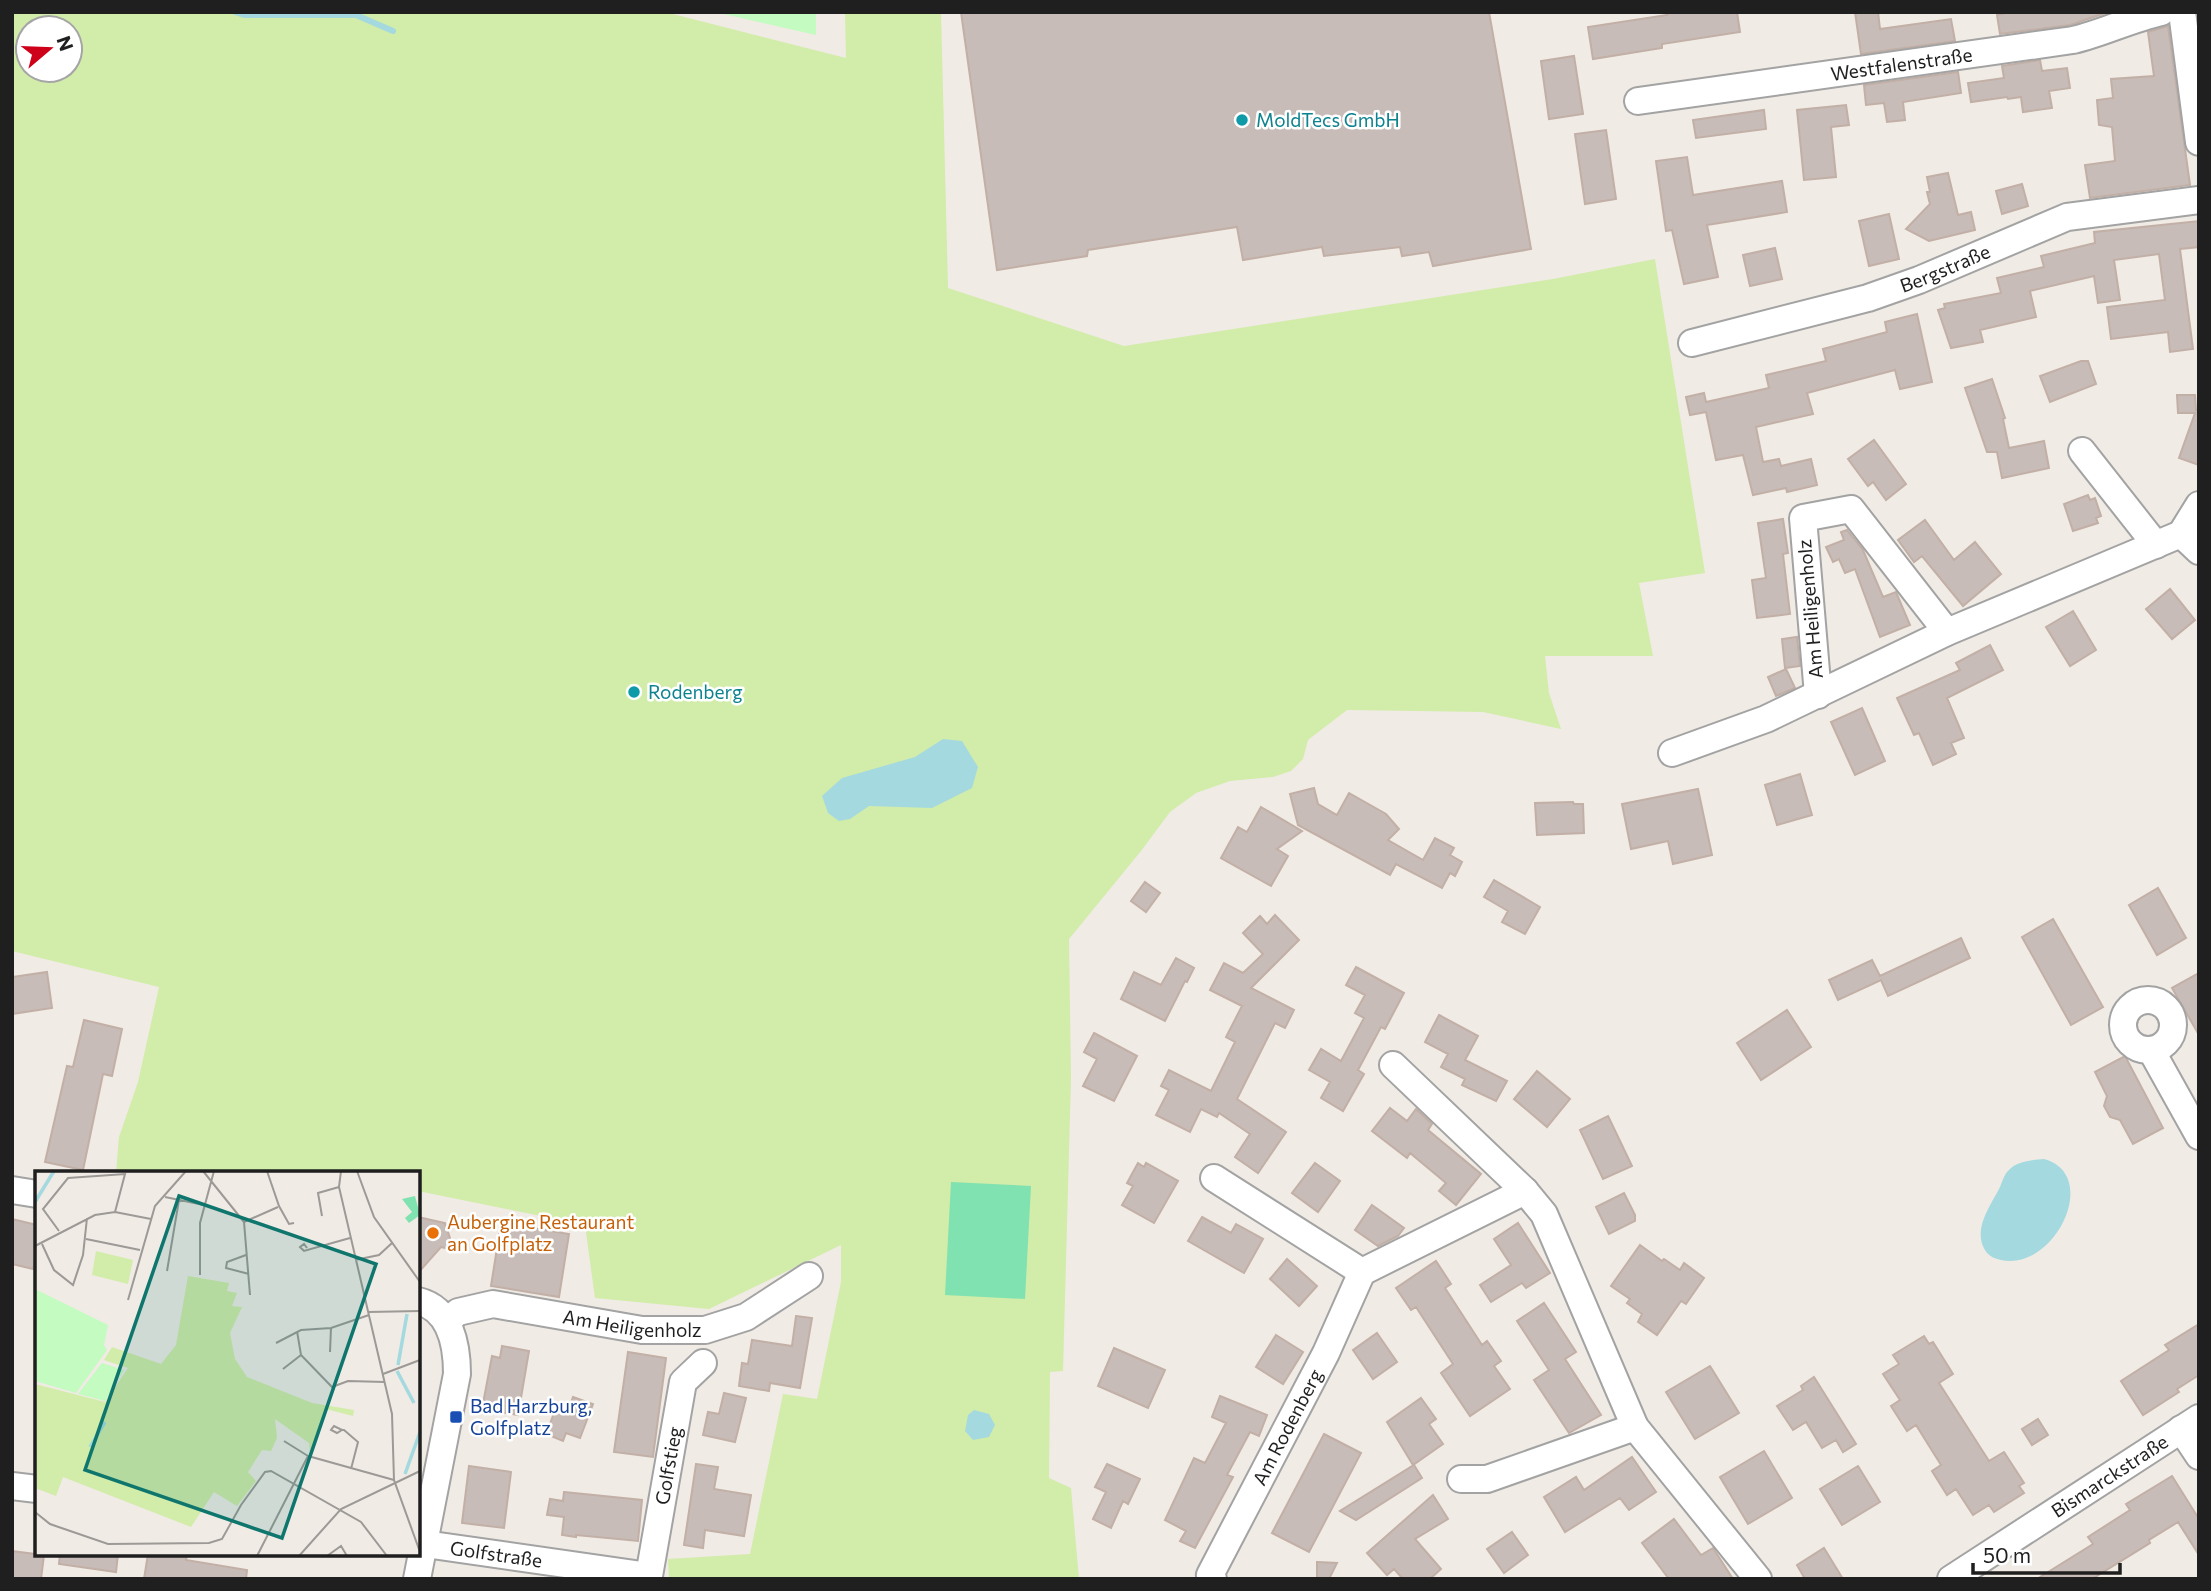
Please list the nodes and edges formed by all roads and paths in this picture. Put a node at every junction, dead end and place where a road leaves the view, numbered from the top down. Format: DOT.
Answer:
graph roads {
  1 [pos="2161,12"];
  2 [pos="2182,12"];
  3 [pos="1638,101"];
  4 [pos="2199,142"];
  5 [pos="2199,200"];
  6 [pos="1692,343"];
  7 [pos="2082,452"];
  8 [pos="2199,505"];
  9 [pos="2190,543"];
  10 [pos="2156,545"];
  11 [pos="1947,632"];
  12 [pos="1818,695"];
  13 [pos="1672,753"];
  14 [pos="2151,1050"];
  15 [pos="1393,1065"];
  16 [pos="2199,1136"];
  17 [pos="1214,1178"];
  18 [pos="12,1190"];
  19 [pos="1525,1191"];
  20 [pos="35,1194"];
  21 [pos="1362,1272"];
  22 [pos="809,1276"];
  23 [pos="420,1301"];
  24 [pos="447,1321"];
  25 [pos="703,1363"];
  26 [pos="2190,1423"];
  27 [pos="1635,1427"];
  28 [pos="2199,1456"];
  29 [pos="1461,1479"];
  30 [pos="12,1486"];
  31 [pos="35,1489"];
  32 [pos="420,1543"];
  33 [pos="419,1556"];
  34 [pos="649,1577"];
  35 [pos="416,1579"];
  36 [pos="1213,1579"];
  37 [pos="1758,1579"];
  38 [pos="1951,1579"];
  1 -- 3 [label="street, Westfalenstraße"];
  2 -- 4 [label="street"];
  5 -- 6 [label="street, Bergstraße"];
  7 -- 10 [label="street"];
  8 -- 9 [label="street, Am Heiligenholz"];
  9 -- 10 [label="street, Am Heiligenholz"];
  10 -- 11 [label="street, Am Heiligenholz"];
  11 -- 12 [label="street, Am Heiligenholz"];
  11 -- 12 [label="street, Am Heiligenholz"];
  12 -- 13 [label="street, Am Heiligenholz"];
  14 -- 16 [label="street"];
  15 -- 19 [label="street"];
  17 -- 21 [label="street"];
  18 -- 20 [label="street"];
  19 -- 21 [label="street"];
  19 -- 27 [label="street"];
  21 -- 36 [label="street, Am Rodenberg"];
  22 -- 24 [label="street, Am Heiligenholz"];
  23 -- 24 [label="street"];
  24 -- 32 [label="street"];
  25 -- 34 [label="street, Golfstieg"];
  26 -- 28 [label="street"];
  26 -- 38 [label="street, Bismarckstraße"];
  27 -- 29 [label="street"];
  27 -- 37 [label="street"];
  30 -- 31 [label="street"];
  32 -- 34 [label="street, Golfstraße"];
  33 -- 35 [label="street"];
}
